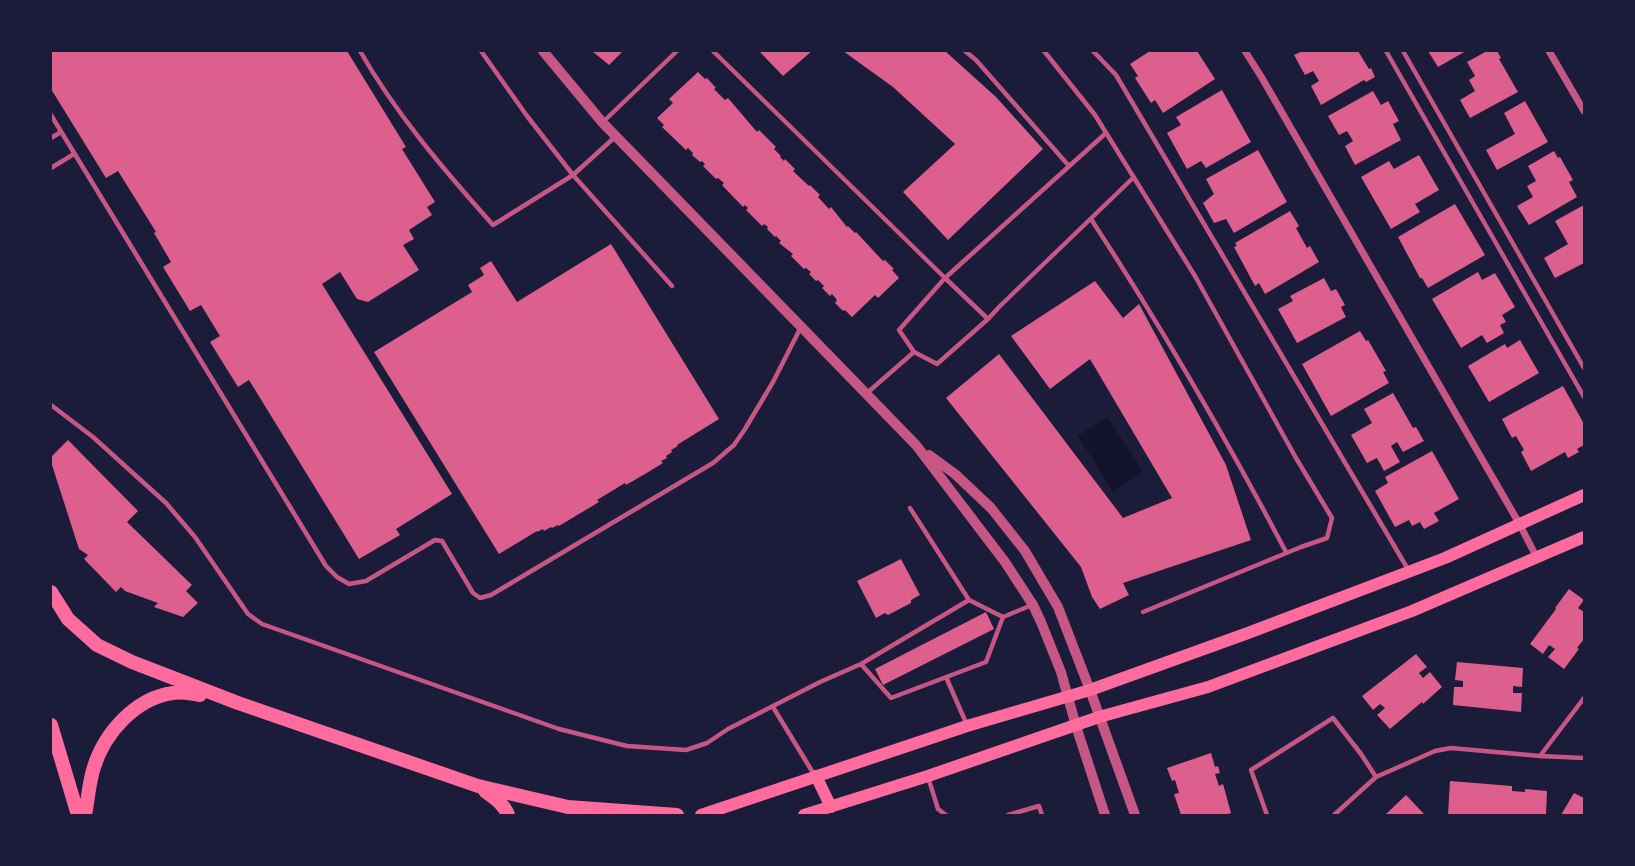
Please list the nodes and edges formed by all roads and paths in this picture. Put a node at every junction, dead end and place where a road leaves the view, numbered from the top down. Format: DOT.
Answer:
graph roads {
  1 [pos="359,51"];
  2 [pos="481,51"];
  3 [pos="543,51"];
  4 [pos="677,51"];
  5 [pos="713,51"];
  6 [pos="965,51"];
  7 [pos="1044,51"];
  8 [pos="1093,51"];
  9 [pos="1245,51"];
  10 [pos="1386,51"];
  11 [pos="1403,51"];
  12 [pos="1549,51"];
  13 [pos="1584,111"];
  14 [pos="51,115"];
  15 [pos="602,122"];
  16 [pos="61,132"];
  17 [pos="1106,133"];
  18 [pos="616,136"];
  19 [pos="51,138"];
  20 [pos="74,153"];
  21 [pos="1069,166"];
  22 [pos="51,168"];
  23 [pos="573,175"];
  24 [pos="1134,177"];
  25 [pos="1091,219"];
  26 [pos="945,278"];
  27 [pos="673,286"];
  28 [pos="988,320"];
  29 [pos="802,327"];
  30 [pos="914,352"];
  31 [pos="1584,368"];
  32 [pos="867,394"];
  33 [pos="1584,397"];
  34 [pos="51,405"];
  35 [pos="916,445"];
  36 [pos="1584,495"];
  37 [pos="909,508"];
  38 [pos="1520,525"];
  39 [pos="1584,537"];
  40 [pos="1286,552"];
  41 [pos="1537,558"];
  42 [pos="1410,572"];
  43 [pos="51,592"];
  44 [pos="969,600"];
  45 [pos="1033,605"];
  46 [pos="1143,612"];
  47 [pos="1003,617"];
  48 [pos="861,664"];
  49 [pos="946,677"];
  50 [pos="1090,690"];
  51 [pos="1067,696"];
  52 [pos="1584,698"];
  53 [pos="238,703"];
  54 [pos="774,706"];
  55 [pos="1099,717"];
  56 [pos="51,724"];
  57 [pos="967,726"];
  58 [pos="1076,726"];
  59 [pos="1540,757"];
  60 [pos="1584,758"];
  61 [pos="816,776"];
  62 [pos="928,776"];
  63 [pos="1376,777"];
  64 [pos="478,786"];
  65 [pos="831,807"];
  66 [pos="78,815"];
  67 [pos="85,815"];
  68 [pos="508,815"];
  69 [pos="677,815"];
  70 [pos="701,815"];
  71 [pos="804,815"];
  72 [pos="946,815"];
  73 [pos="1008,815"];
  74 [pos="1042,815"];
  75 [pos="1105,815"];
  76 [pos="1135,815"];
  77 [pos="1267,815"];
  78 [pos="1334,815"];
  1 -- 23 [label="lane"];
  2 -- 23 [label="lane"];
  3 -- 15 [label="street"];
  4 -- 15 [label="lane"];
  5 -- 26 [label="lane"];
  6 -- 21 [label="lane"];
  7 -- 17 [label="lane"];
  8 -- 42 [label="lane"];
  9 -- 38 [label="street"];
  10 -- 33 [label="lane"];
  11 -- 31 [label="lane"];
  12 -- 13 [label="street"];
  14 -- 16 [label="lane"];
  15 -- 18 [label="street"];
  16 -- 19 [label="lane"];
  16 -- 20 [label="lane"];
  17 -- 21 [label="lane"];
  17 -- 24 [label="lane"];
  18 -- 23 [label="lane"];
  18 -- 29 [label="street"];
  20 -- 22 [label="lane"];
  20 -- 29 [label="lane"];
  21 -- 26 [label="lane"];
  23 -- 27 [label="lane"];
  24 -- 25 [label="lane"];
  24 -- 40 [label="lane"];
  25 -- 28 [label="lane"];
  25 -- 40 [label="lane"];
  26 -- 28 [label="lane"];
  26 -- 30 [label="lane"];
  28 -- 30 [label="lane"];
  29 -- 32 [label="street"];
  30 -- 32 [label="lane"];
  32 -- 35 [label="street"];
  34 -- 54 [label="lane"];
  35 -- 45 [label="street"];
  35 -- 50 [label="street"];
  36 -- 38 [label="main road"];
  37 -- 44 [label="lane"];
  38 -- 41 [label="street"];
  38 -- 42 [label="main road"];
  39 -- 41 [label="main road"];
  40 -- 46 [label="lane"];
  41 -- 55 [label="main road"];
  42 -- 50 [label="main road"];
  43 -- 53 [label="main road"];
  44 -- 47 [label="lane"];
  44 -- 48 [label="lane"];
  45 -- 47 [label="lane"];
  45 -- 51 [label="street"];
  47 -- 49 [label="lane"];
  48 -- 49 [label="lane"];
  48 -- 54 [label="lane"];
  49 -- 57 [label="lane"];
  50 -- 51 [label="main road"];
  50 -- 55 [label="street"];
  51 -- 57 [label="main road"];
  51 -- 58 [label="street"];
  52 -- 59 [label="lane"];
  53 -- 64 [label="main road"];
  53 -- 67 [label="main road"];
  54 -- 61 [label="lane"];
  55 -- 58 [label="main road"];
  55 -- 76 [label="street"];
  56 -- 66 [label="main road"];
  57 -- 61 [label="main road"];
  58 -- 62 [label="main road"];
  58 -- 75 [label="street"];
  59 -- 60 [label="lane"];
  59 -- 63 [label="lane"];
  61 -- 65 [label="main road"];
  61 -- 70 [label="main road"];
  62 -- 65 [label="main road"];
  62 -- 72 [label="lane"];
  63 -- 77 [label="lane"];
  63 -- 78 [label="lane"];
  64 -- 68 [label="main road"];
  64 -- 69 [label="main road"];
  65 -- 71 [label="main road"];
  73 -- 74 [label="lane"];
}
